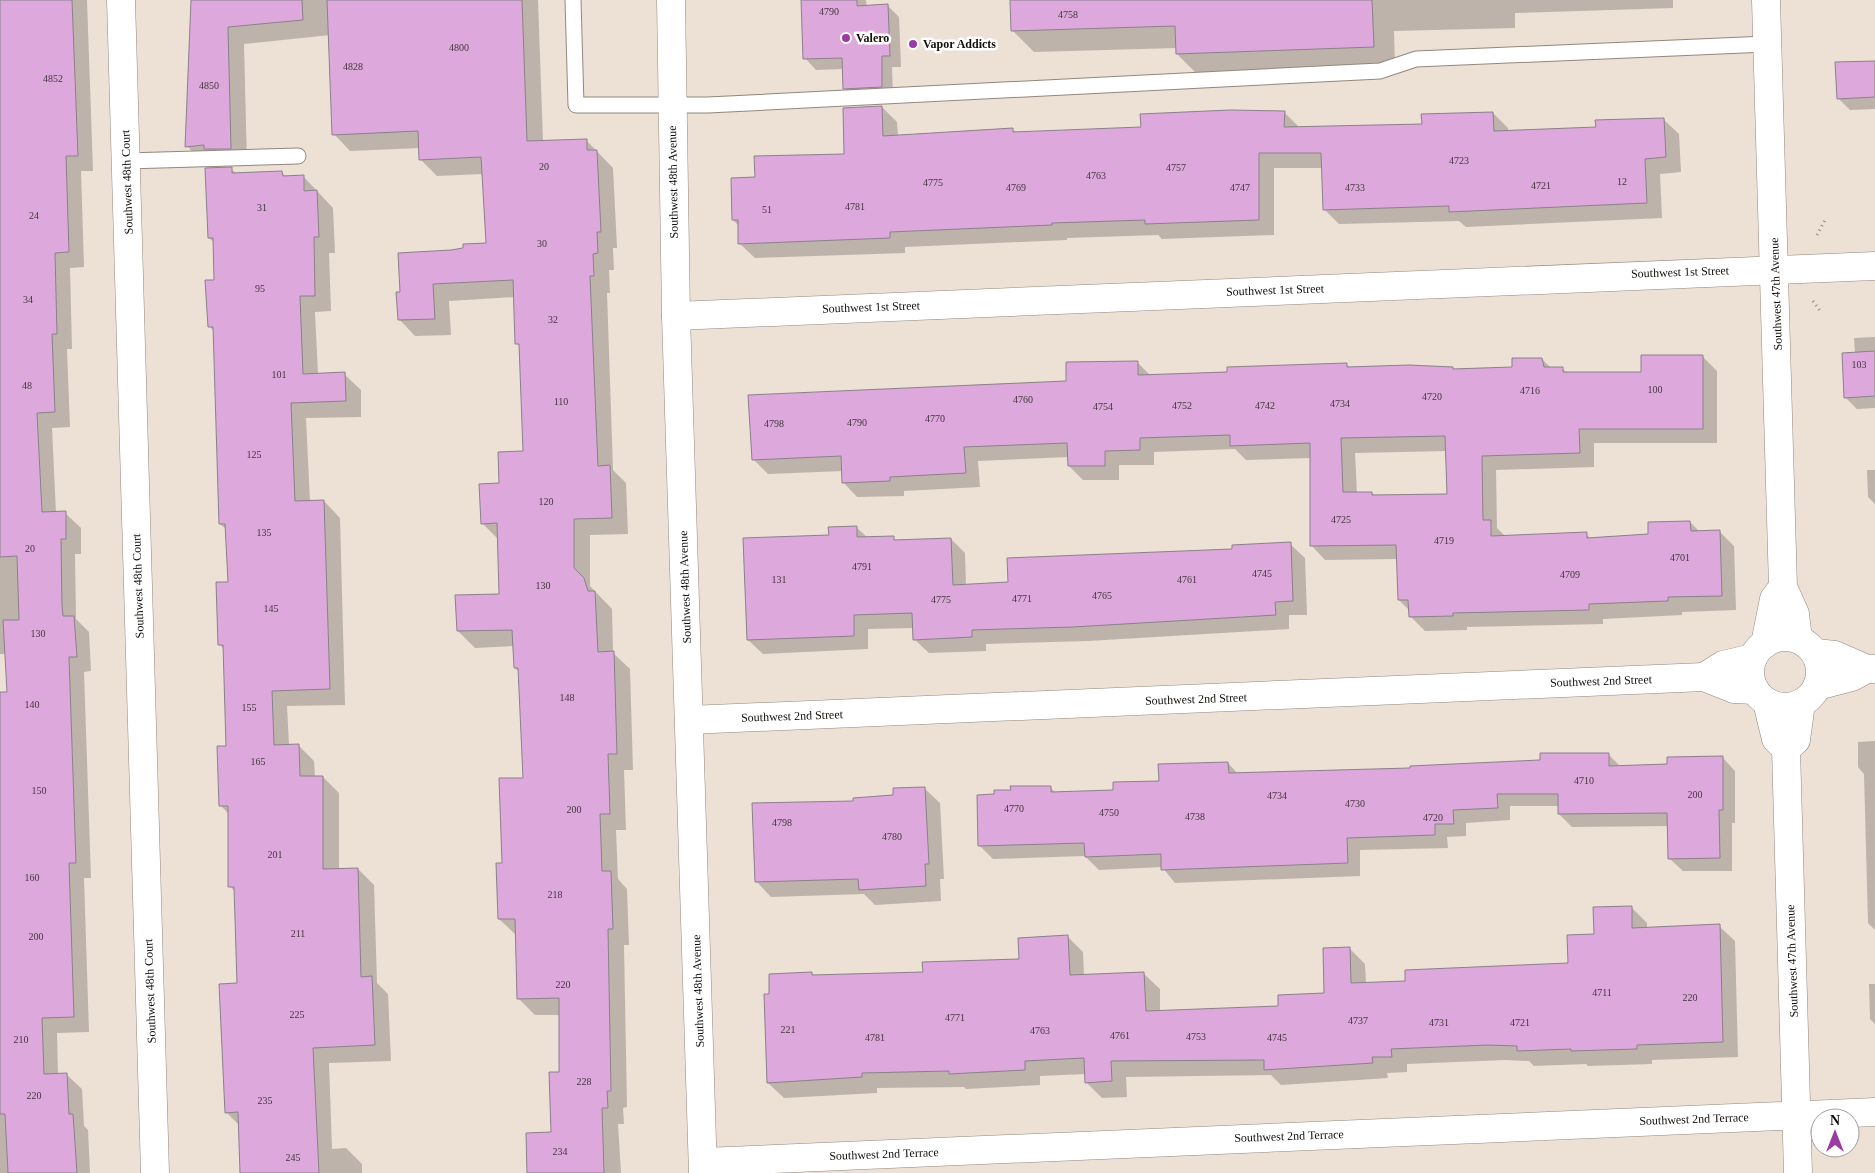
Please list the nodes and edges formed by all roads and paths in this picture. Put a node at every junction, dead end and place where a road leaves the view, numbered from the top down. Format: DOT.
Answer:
graph roads {
  1 [pos="121,0"];
  2 [pos="573,0"];
  3 [pos="671,0"];
  4 [pos="1766,0"];
  5 [pos="1767,44"];
  6 [pos="672,105"];
  7 [pos="298,156"];
  8 [pos="126,161"];
  9 [pos="1826,218"];
  10 [pos="1816,237"];
  11 [pos="1875,266"];
  12 [pos="1775,269"];
  13 [pos="1812,301"];
  14 [pos="1821,312"];
  15 [pos="676,316"];
  16 [pos="1783,588"];
  17 [pos="1806,646"];
  18 [pos="1759,651"];
  19 [pos="1871,669"];
  20 [pos="1704,677"];
  21 [pos="1809,695"];
  22 [pos="1761,696"];
  23 [pos="689,720"];
  24 [pos="1786,749"];
  25 [pos="1875,1112"];
  26 [pos="1796,1114"];
  27 [pos="703,1167"];
  28 [pos="155,1173"];
  29 [pos="1798,1173"];
  1 -- 8 [label="street, Southwest 48th Court"];
  2 -- 6 [label="lane"];
  3 -- 6 [label="street, Southwest 48th Avenue"];
  4 -- 5 [label="street, Southwest 47th Avenue"];
  5 -- 6 [label="lane"];
  5 -- 12 [label="street, Southwest 47th Avenue"];
  6 -- 15 [label="street, Southwest 48th Avenue"];
  7 -- 8 [label="lane"];
  8 -- 28 [label="street, Southwest 48th Court"];
  9 -- 10 [label="path"];
  11 -- 12 [label="street, Southwest 1st Street"];
  12 -- 15 [label="street, Southwest 1st Street"];
  12 -- 16 [label="street, Southwest 47th Avenue"];
  13 -- 14 [label="path"];
  15 -- 23 [label="street, Southwest 48th Avenue"];
  16 -- 17 [label="street, Southwest 47th Avenue"];
  16 -- 18 [label="street, Southwest 47th Avenue"];
  17 -- 18 [label="street"];
  17 -- 19 [label="street"];
  17 -- 21 [label="street, Southwest 47th Avenue"];
  18 -- 20 [label="street, Southwest 2nd Street"];
  18 -- 22 [label="street, Southwest 47th Avenue"];
  19 -- 21 [label="street"];
  20 -- 22 [label="street, Southwest 2nd Street"];
  20 -- 23 [label="street, Southwest 2nd Street"];
  21 -- 22 [label="street"];
  21 -- 24 [label="street, Southwest 47th Avenue"];
  22 -- 24 [label="street, Southwest 47th Avenue"];
  23 -- 27 [label="street, Southwest 48th Avenue"];
  24 -- 26 [label="street, Southwest 47th Avenue"];
  25 -- 26 [label="street, Southwest 2nd Terrace"];
  26 -- 27 [label="street, Southwest 2nd Terrace"];
  26 -- 29 [label="street, Southwest 47th Avenue"];
}
